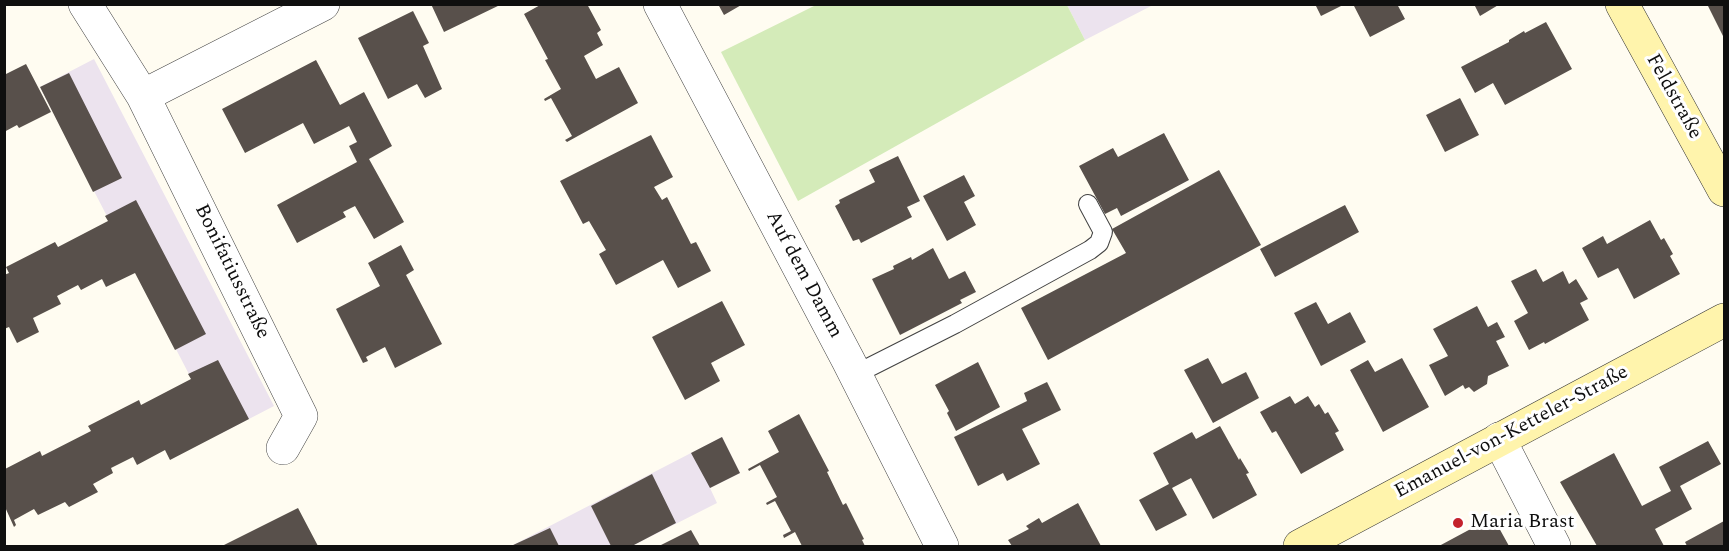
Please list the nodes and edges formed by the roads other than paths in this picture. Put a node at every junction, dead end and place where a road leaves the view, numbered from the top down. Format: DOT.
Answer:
graph roads {
  1 [pos="85,4"];
  2 [pos="323,4"];
  3 [pos="660,4"];
  4 [pos="1622,4"];
  5 [pos="143,96"];
  6 [pos="1725,190"];
  7 [pos="1088,204"];
  8 [pos="1725,320"];
  9 [pos="856,375"];
  10 [pos="1499,439"];
  11 [pos="283,448"];
  12 [pos="942,546"];
  13 [pos="1300,546"];
  14 [pos="1554,546"];
  1 -- 5 [label="street, Bonifatiusstraße"];
  2 -- 5 [label="street"];
  3 -- 9 [label="street, Auf dem Damm"];
  4 -- 6 [label="main road, Feldstraße"];
  5 -- 11 [label="street, Bonifatiusstraße"];
  7 -- 9 [label="lane"];
  8 -- 10 [label="main road, Emanuel-von-Ketteler-Straße"];
  9 -- 12 [label="street, Auf dem Damm"];
  10 -- 13 [label="main road, Emanuel-von-Ketteler-Straße"];
  10 -- 14 [label="street"];
}
